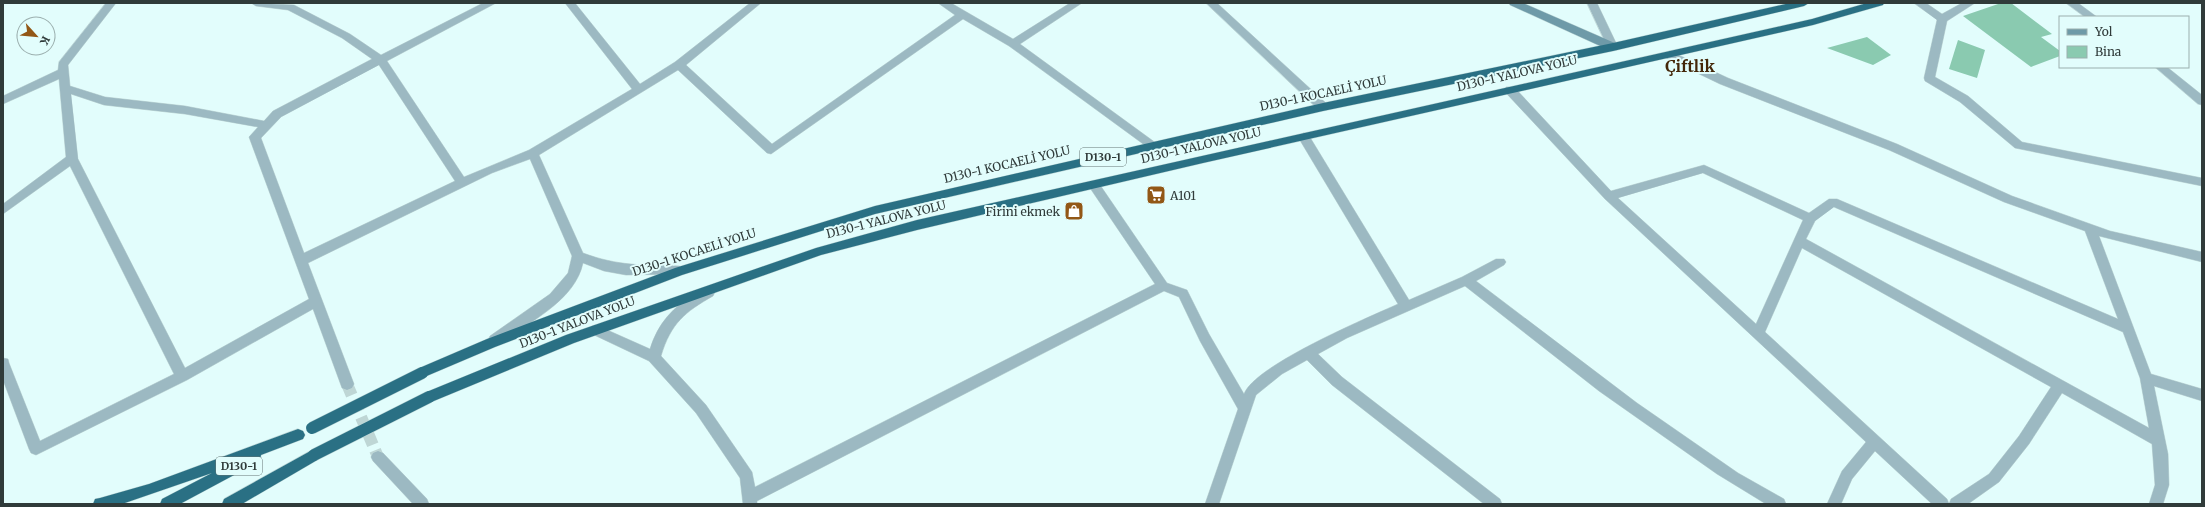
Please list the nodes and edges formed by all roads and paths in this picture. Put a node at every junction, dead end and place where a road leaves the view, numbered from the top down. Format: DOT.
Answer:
graph roads {
  1 [pos="111,3"];
  2 [pos="256,3"];
  3 [pos="491,3"];
  4 [pos="570,3"];
  5 [pos="756,3"];
  6 [pos="943,3"];
  7 [pos="1077,3"];
  8 [pos="1211,3"];
  9 [pos="1514,3"];
  10 [pos="1592,3"];
  11 [pos="1804,3"];
  12 [pos="1879,3"];
  13 [pos="1919,3"];
  14 [pos="1970,3"];
  15 [pos="2072,3"];
  16 [pos="963,14"];
  17 [pos="2091,16"];
  18 [pos="1942,19"];
  19 [pos="1012,44"];
  20 [pos="1613,47"];
  21 [pos="1670,55"];
  22 [pos="381,60"];
  23 [pos="679,65"];
  24 [pos="2161,68"];
  25 [pos="64,72"];
  26 [pos="66,88"];
  27 [pos="638,89"];
  28 [pos="1510,90"];
  29 [pos="3,100"];
  30 [pos="2202,101"];
  31 [pos="1323,107"];
  32 [pos="266,125"];
  33 [pos="1304,137"];
  34 [pos="1154,146"];
  35 [pos="533,154"];
  36 [pos="72,159"];
  37 [pos="2202,182"];
  38 [pos="462,183"];
  39 [pos="1094,185"];
  40 [pos="1608,196"];
  41 [pos="3,210"];
  42 [pos="1810,218"];
  43 [pos="2090,228"];
  44 [pos="1799,241"];
  45 [pos="578,256"];
  46 [pos="2202,257"];
  47 [pos="300,261"];
  48 [pos="1500,262"];
  49 [pos="679,271"];
  50 [pos="1466,280"];
  51 [pos="721,284"];
  52 [pos="1163,286"];
  53 [pos="315,302"];
  54 [pos="1406,306"];
  55 [pos="2128,329"];
  56 [pos="596,330"];
  57 [pos="1758,333"];
  58 [pos="491,343"];
  59 [pos="1309,354"];
  60 [pos="654,356"];
  61 [pos="3,363"];
  62 [pos="182,376"];
  63 [pos="2146,378"];
  64 [pos="347,384"];
  65 [pos="2060,386"];
  66 [pos="2202,395"];
  67 [pos="1245,410"];
  68 [pos="298,435"];
  69 [pos="2158,440"];
  70 [pos="1875,441"];
  71 [pos="378,457"];
  72 [pos="750,500"];
  73 [pos="1217,502"];
  74 [pos="100,504"];
  75 [pos="167,504"];
  76 [pos="229,504"];
  77 [pos="422,504"];
  78 [pos="1495,504"];
  79 [pos="1779,504"];
  80 [pos="1834,504"];
  81 [pos="1942,504"];
  82 [pos="1956,504"];
  83 [pos="2156,504"];
  1 -- 25 [label="street"];
  2 -- 22 [label="street"];
  3 -- 22 [label="street"];
  4 -- 27 [label="street"];
  5 -- 23 [label="street"];
  6 -- 16 [label="street"];
  7 -- 19 [label="street"];
  8 -- 31 [label="street"];
  9 -- 20 [label="street"];
  10 -- 20 [label="street"];
  11 -- 20 [label="highway, D130-1 KOCAELİ YOLU / D130-1"];
  12 -- 21 [label="highway, D130-1 YALOVA YOLU / D130-1"];
  13 -- 18 [label="street"];
  14 -- 18 [label="street"];
  15 -- 17 [label="street"];
  16 -- 19 [label="street"];
  16 -- 23 [label="street"];
  18 -- 37 [label="street"];
  19 -- 34 [label="street"];
  20 -- 31 [label="highway, D130-1 KOCAELİ YOLU / D130-1"];
  21 -- 28 [label="highway, D130-1 YALOVA YOLU / D130-1"];
  21 -- 43 [label="street"];
  22 -- 32 [label="street"];
  22 -- 38 [label="street"];
  23 -- 27 [label="street"];
  24 -- 30 [label="street"];
  25 -- 26 [label="street"];
  25 -- 29 [label="street"];
  26 -- 32 [label="street"];
  26 -- 36 [label="street"];
  27 -- 35 [label="street"];
  28 -- 33 [label="highway, D130-1 YALOVA YOLU / D130-1"];
  28 -- 40 [label="street"];
  31 -- 34 [label="highway, D130-1 KOCAELİ YOLU / D130-1"];
  32 -- 47 [label="street"];
  33 -- 39 [label="highway, D130-1 YALOVA YOLU / D130-1"];
  33 -- 54 [label="street"];
  34 -- 49 [label="highway, D130-1 KOCAELİ YOLU / D130-1"];
  35 -- 38 [label="street"];
  35 -- 45 [label="street"];
  36 -- 41 [label="street"];
  36 -- 62 [label="street"];
  38 -- 47 [label="street"];
  39 -- 51 [label="highway, D130-1 YALOVA YOLU / D130-1"];
  39 -- 52 [label="street"];
  40 -- 42 [label="street"];
  40 -- 57 [label="street"];
  42 -- 44 [label="street"];
  42 -- 55 [label="street"];
  43 -- 46 [label="street"];
  43 -- 55 [label="street"];
  44 -- 57 [label="street"];
  44 -- 65 [label="street"];
  45 -- 49 [label="street"];
  45 -- 58 [label="street"];
  47 -- 53 [label="street"];
  48 -- 50 [label="street"];
  49 -- 58 [label="highway, D130-1 KOCAELİ YOLU / D130-1"];
  50 -- 54 [label="street"];
  50 -- 79 [label="street"];
  51 -- 56 [label="highway, D130-1 YALOVA YOLU / D130-1"];
  51 -- 60 [label="street"];
  52 -- 67 [label="street"];
  52 -- 72 [label="street"];
  53 -- 62 [label="street"];
  53 -- 64 [label="street"];
  54 -- 59 [label="street"];
  55 -- 63 [label="street"];
  56 -- 60 [label="street"];
  56 -- 76 [label="highway, D130-1 YALOVA YOLU / D130-1, bridge"];
  57 -- 70 [label="street"];
  58 -- 68 [label="highway, D130-1 KOCAELİ YOLU / D130-1, bridge"];
  59 -- 67 [label="street"];
  59 -- 78 [label="street"];
  60 -- 72 [label="street"];
  61 -- 62 [label="street"];
  63 -- 66 [label="street"];
  63 -- 69 [label="street"];
  65 -- 69 [label="street"];
  65 -- 82 [label="street"];
  67 -- 73 [label="street"];
  68 -- 74 [label="highway"];
  68 -- 75 [label="highway, D130-1"];
  69 -- 83 [label="street"];
  70 -- 80 [label="street"];
  70 -- 81 [label="street"];
  71 -- 77 [label="street"];
}
